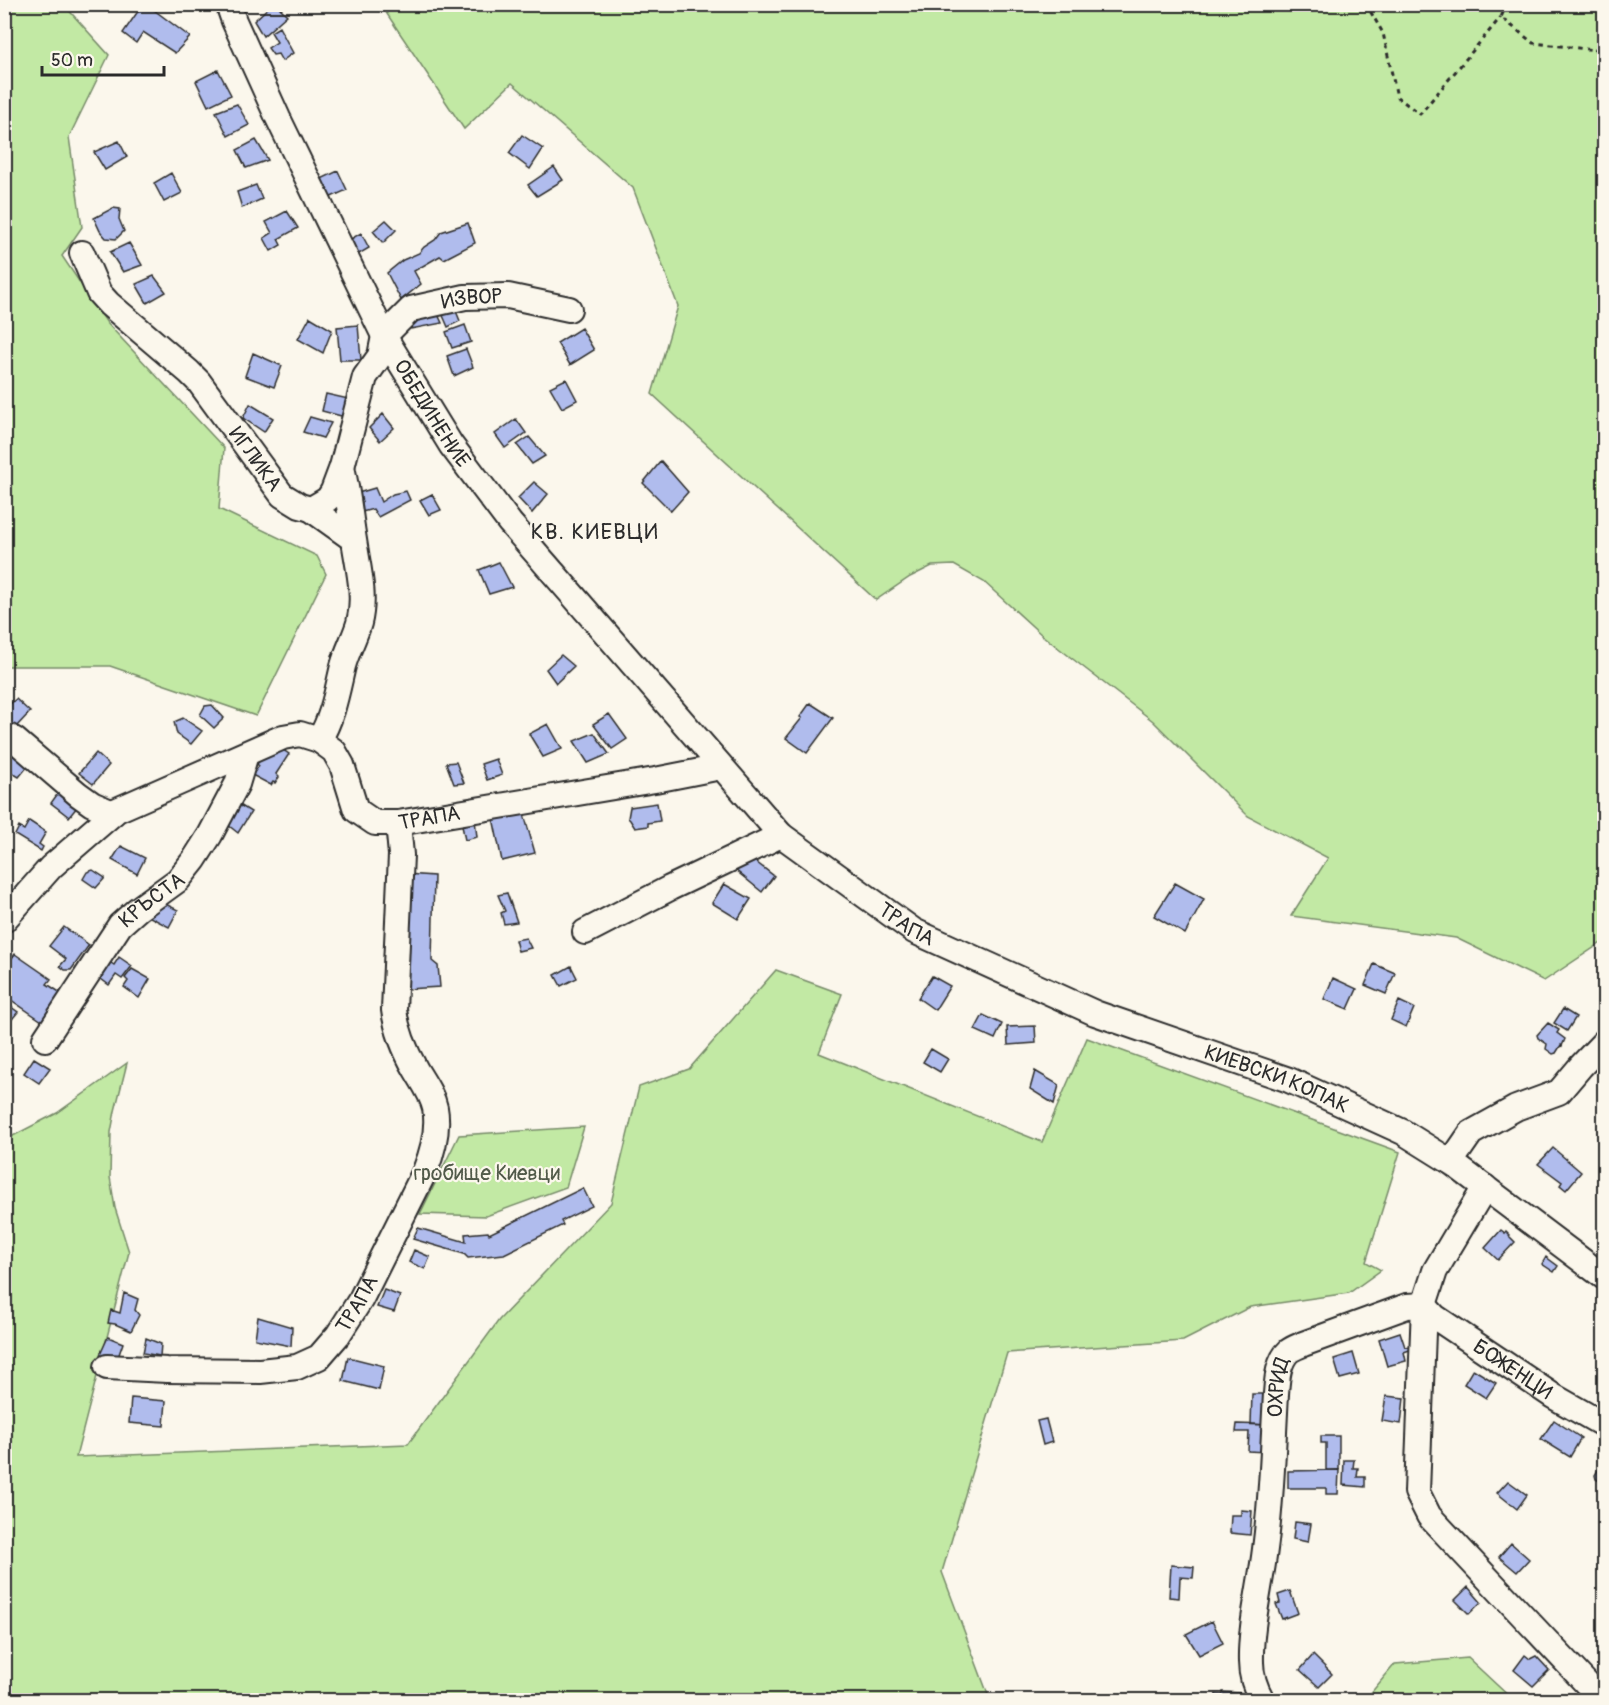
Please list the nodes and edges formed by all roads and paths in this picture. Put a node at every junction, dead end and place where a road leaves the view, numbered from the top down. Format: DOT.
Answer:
graph roads {
  1 [pos="228,4"];
  2 [pos="1366,4"];
  3 [pos="1507,4"];
  4 [pos="1501,17"];
  5 [pos="1605,51"];
  6 [pos="82,253"];
  7 [pos="569,309"];
  8 [pos="384,336"];
  9 [pos="342,467"];
  10 [pos="311,509"];
  11 [pos="353,539"];
  12 [pos="4,740"];
  13 [pos="319,740"];
  14 [pos="246,754"];
  15 [pos="721,767"];
  16 [pos="113,813"];
  17 [pos="398,823"];
  18 [pos="781,835"];
  19 [pos="4,920"];
  20 [pos="585,932"];
  21 [pos="1095,1013"];
  22 [pos="45,1039"];
  23 [pos="1605,1042"];
  24 [pos="1450,1162"];
  25 [pos="1485,1187"];
  26 [pos="1605,1277"];
  27 [pos="1424,1305"];
  28 [pos="107,1367"];
  29 [pos="1605,1425"];
  30 [pos="1262,1701"];
  31 [pos="1602,1701"];
  1 -- 8 [label="street, ОБЕДИНЕНИЕ"];
  2 -- 4 [label="path"];
  3 -- 4 [label="path"];
  4 -- 5 [label="path"];
  6 -- 10 [label="street, ИГЛИКА"];
  7 -- 8 [label="street, ИЗВОР"];
  8 -- 9 [label="street"];
  8 -- 15 [label="street, ОБЕДИНЕНИЕ"];
  9 -- 10 [label="street"];
  9 -- 11 [label="street"];
  10 -- 11 [label="street, ИГЛИКА"];
  11 -- 13 [label="street"];
  12 -- 16 [label="street"];
  13 -- 14 [label="street"];
  13 -- 17 [label="street"];
  14 -- 16 [label="street"];
  14 -- 22 [label="street, КРЪСТА"];
  15 -- 17 [label="street, ТРАПА"];
  15 -- 18 [label="street, ТРАПА"];
  16 -- 19 [label="street"];
  17 -- 28 [label="street, ТРАПА"];
  18 -- 20 [label="street"];
  18 -- 21 [label="street, ТРАПА"];
  21 -- 24 [label="street, КИЕВСКИ КОПАК"];
  23 -- 24 [label="street"];
  24 -- 25 [label="street, КИЕВСКИ КОПАК"];
  25 -- 26 [label="street, КИЕВСКИ КОПАК"];
  25 -- 27 [label="street"];
  27 -- 29 [label="street, БОЖЕНЦИ"];
  27 -- 30 [label="street, ОХРИД"];
  27 -- 31 [label="street"];
}
